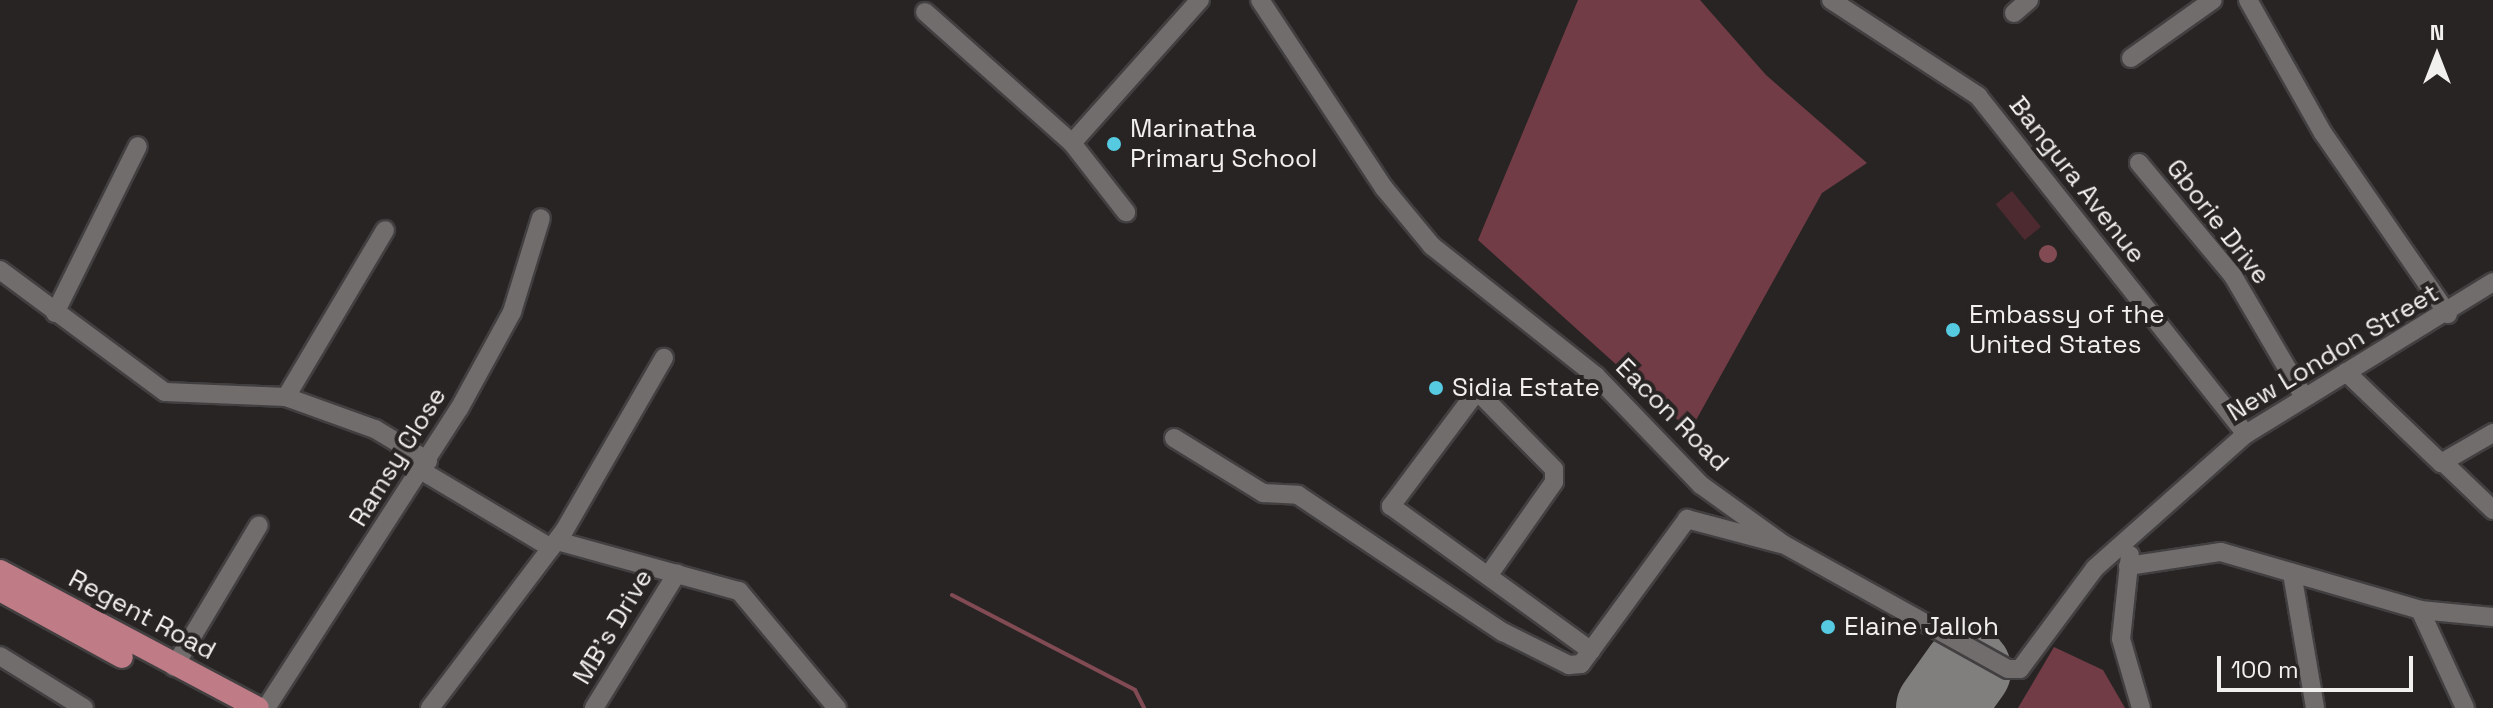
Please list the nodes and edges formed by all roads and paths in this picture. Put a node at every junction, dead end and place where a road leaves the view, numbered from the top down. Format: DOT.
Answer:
graph roads {
  1 [pos="1200,0"];
  2 [pos="1260,0"];
  3 [pos="1831,0"];
  4 [pos="2029,0"];
  5 [pos="2213,0"];
  6 [pos="2256,3"];
  7 [pos="925,12"];
  8 [pos="2014,13"];
  9 [pos="2131,58"];
  10 [pos="1072,143"];
  11 [pos="138,146"];
  12 [pos="2139,163"];
  13 [pos="1126,212"];
  14 [pos="541,218"];
  15 [pos="385,230"];
  16 [pos="0,270"];
  17 [pos="2493,282"];
  18 [pos="55,313"];
  19 [pos="2448,314"];
  20 [pos="664,358"];
  21 [pos="2346,372"];
  22 [pos="286,397"];
  23 [pos="2304,397"];
  24 [pos="2493,433"];
  25 [pos="2246,434"];
  26 [pos="1174,438"];
  27 [pos="2444,463"];
  28 [pos="425,466"];
  29 [pos="2493,510"];
  30 [pos="259,525"];
  31 [pos="2133,538"];
  32 [pos="1783,544"];
  33 [pos="554,545"];
  34 [pos="2128,566"];
  35 [pos="0,571"];
  36 [pos="677,573"];
  37 [pos="2292,573"];
  38 [pos="1488,576"];
  39 [pos="0,590"];
  40 [pos="29,596"];
  41 [pos="2420,610"];
  42 [pos="2493,617"];
  43 [pos="80,625"];
  44 [pos="2044,630"];
  45 [pos="1591,651"];
  46 [pos="0,656"];
  47 [pos="174,667"];
  48 [pos="84,708"];
  49 [pos="227,708"];
  50 [pos="258,708"];
  51 [pos="266,708"];
  52 [pos="430,708"];
  53 [pos="594,708"];
  54 [pos="837,708"];
  55 [pos="2141,708"];
  56 [pos="2315,708"];
  57 [pos="2465,708"];
  1 -- 10 [label="street"];
  2 -- 32 [label="street, Eacon Road"];
  3 -- 25 [label="street, Bangura Avenue"];
  4 -- 8 [label="street"];
  5 -- 9 [label="street"];
  6 -- 19 [label="street"];
  7 -- 10 [label="street"];
  10 -- 13 [label="street"];
  11 -- 18 [label="street"];
  12 -- 23 [label="street, Gborie Drive"];
  14 -- 28 [label="street, Ramsy Close"];
  15 -- 22 [label="street"];
  16 -- 18 [label="street"];
  17 -- 19 [label="street, New London Street"];
  18 -- 22 [label="street"];
  19 -- 21 [label="street, New London Street"];
  20 -- 33 [label="street"];
  21 -- 23 [label="street, New London Street"];
  21 -- 27 [label="street"];
  22 -- 28 [label="street"];
  23 -- 25 [label="street, New London Street"];
  24 -- 27 [label="street"];
  25 -- 31 [label="street, New London Street"];
  26 -- 45 [label="street"];
  27 -- 29 [label="street"];
  28 -- 33 [label="street"];
  28 -- 51 [label="street, Ramsy Close"];
  30 -- 47 [label="street"];
  31 -- 34 [label="street"];
  31 -- 44 [label="street, New London Street"];
  32 -- 44 [label="street, Eacon Road"];
  32 -- 45 [label="street"];
  33 -- 36 [label="street"];
  33 -- 52 [label="street"];
  34 -- 37 [label="street"];
  34 -- 55 [label="street"];
  35 -- 40 [label="main road, Regent Road"];
  36 -- 53 [label="street, MB's Drive"];
  36 -- 54 [label="street"];
  37 -- 41 [label="street"];
  37 -- 56 [label="street"];
  38 -- 38 [label="street"];
  38 -- 45 [label="street"];
  39 -- 40 [label="main road, Regent Road"];
  40 -- 43 [label="main road, Regent Road"];
  41 -- 42 [label="street"];
  41 -- 57 [label="street"];
  43 -- 47 [label="main road, Regent Road"];
  43 -- 49 [label="main road, Regent Road"];
  46 -- 48 [label="street"];
  47 -- 50 [label="main road, Regent Road"];
}
